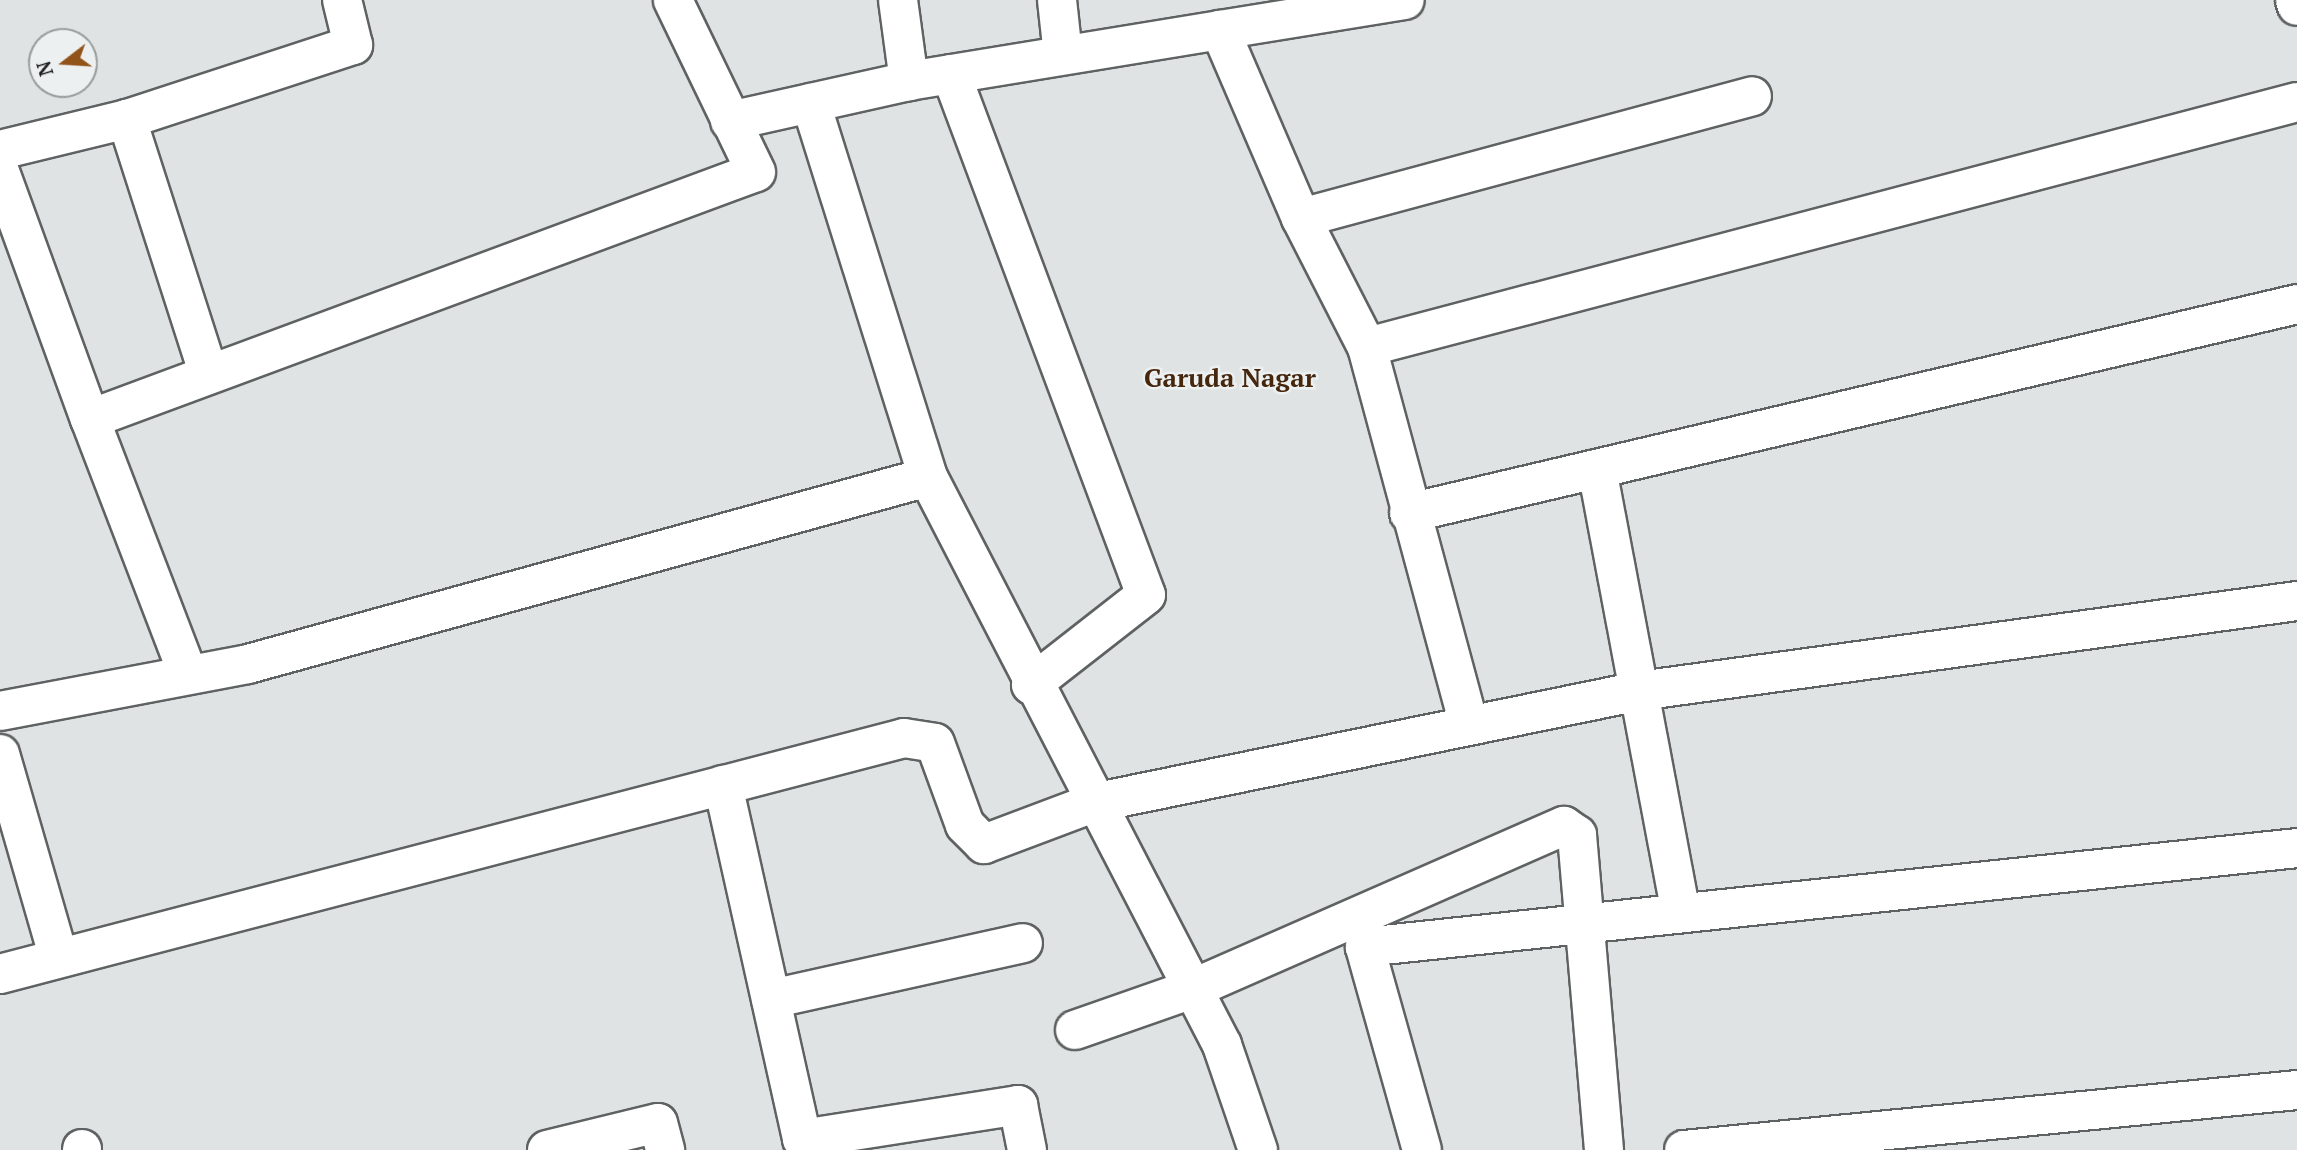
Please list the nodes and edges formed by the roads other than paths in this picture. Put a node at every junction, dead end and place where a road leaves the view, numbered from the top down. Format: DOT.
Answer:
graph roads {
  1 [pos="342,0"];
  2 [pos="673,0"];
  3 [pos="898,0"];
  4 [pos="1057,0"];
  5 [pos="1405,0"];
  6 [pos="2295,0"];
  7 [pos="2297,6"];
  8 [pos="1275,11"];
  9 [pos="1220,30"];
  10 [pos="1063,55"];
  11 [pos="951,74"];
  12 [pos="909,81"];
  13 [pos="1752,96"];
  14 [pos="2297,102"];
  15 [pos="811,103"];
  16 [pos="127,119"];
  17 [pos="730,121"];
  18 [pos="0,150"];
  19 [pos="0,172"];
  20 [pos="1301,218"];
  21 [pos="2297,304"];
  22 [pos="1367,347"];
  23 [pos="208,372"];
  24 [pos="90,419"];
  25 [pos="1597,469"];
  26 [pos="928,477"];
  27 [pos="1409,513"];
  28 [pos="2297,601"];
  29 [pos="187,672"];
  30 [pos="1031,685"];
  31 [pos="1640,691"];
  32 [pos="0,711"];
  33 [pos="1469,725"];
  34 [pos="0,754"];
  35 [pos="723,785"];
  36 [pos="1093,803"];
  37 [pos="2297,848"];
  38 [pos="1681,913"];
  39 [pos="1586,923"];
  40 [pos="1023,943"];
  41 [pos="59,958"];
  42 [pos="0,974"];
  43 [pos="1192,989"];
  44 [pos="771,999"];
  45 [pos="1075,1030"];
  46 [pos="2297,1090"];
  47 [pos="547,1150"];
  48 [pos="665,1150"];
  49 [pos="1027,1150"];
  50 [pos="1258,1150"];
  51 [pos="1422,1150"];
  52 [pos="1604,1150"];
  53 [pos="1684,1150"];
  1 -- 16 [label="street"];
  2 -- 17 [label="street"];
  3 -- 12 [label="street"];
  4 -- 10 [label="street"];
  5 -- 8 [label="street"];
  6 -- 7 [label="street"];
  8 -- 9 [label="street"];
  9 -- 10 [label="street"];
  9 -- 20 [label="street"];
  10 -- 11 [label="street"];
  11 -- 12 [label="street"];
  11 -- 30 [label="street"];
  12 -- 15 [label="street"];
  13 -- 20 [label="street"];
  14 -- 22 [label="street"];
  15 -- 17 [label="street"];
  15 -- 26 [label="street"];
  16 -- 18 [label="street"];
  16 -- 23 [label="street"];
  17 -- 23 [label="street"];
  19 -- 24 [label="street"];
  20 -- 22 [label="street"];
  21 -- 25 [label="street"];
  22 -- 27 [label="street"];
  23 -- 24 [label="street"];
  24 -- 29 [label="street"];
  25 -- 27 [label="street"];
  25 -- 31 [label="street"];
  26 -- 29 [label="street"];
  26 -- 30 [label="street"];
  27 -- 33 [label="street"];
  28 -- 31 [label="street"];
  29 -- 32 [label="street"];
  30 -- 36 [label="street"];
  31 -- 33 [label="street"];
  31 -- 38 [label="street"];
  33 -- 36 [label="street"];
  34 -- 41 [label="street"];
  35 -- 36 [label="street"];
  35 -- 41 [label="street"];
  35 -- 44 [label="street"];
  36 -- 43 [label="street"];
  37 -- 38 [label="street"];
  38 -- 39 [label="street"];
  39 -- 43 [label="street"];
  39 -- 51 [label="street"];
  39 -- 52 [label="street"];
  40 -- 44 [label="street"];
  41 -- 42 [label="street"];
  43 -- 45 [label="street"];
  43 -- 50 [label="street"];
  44 -- 49 [label="street"];
  46 -- 53 [label="street"];
  47 -- 48 [label="street"];
}
